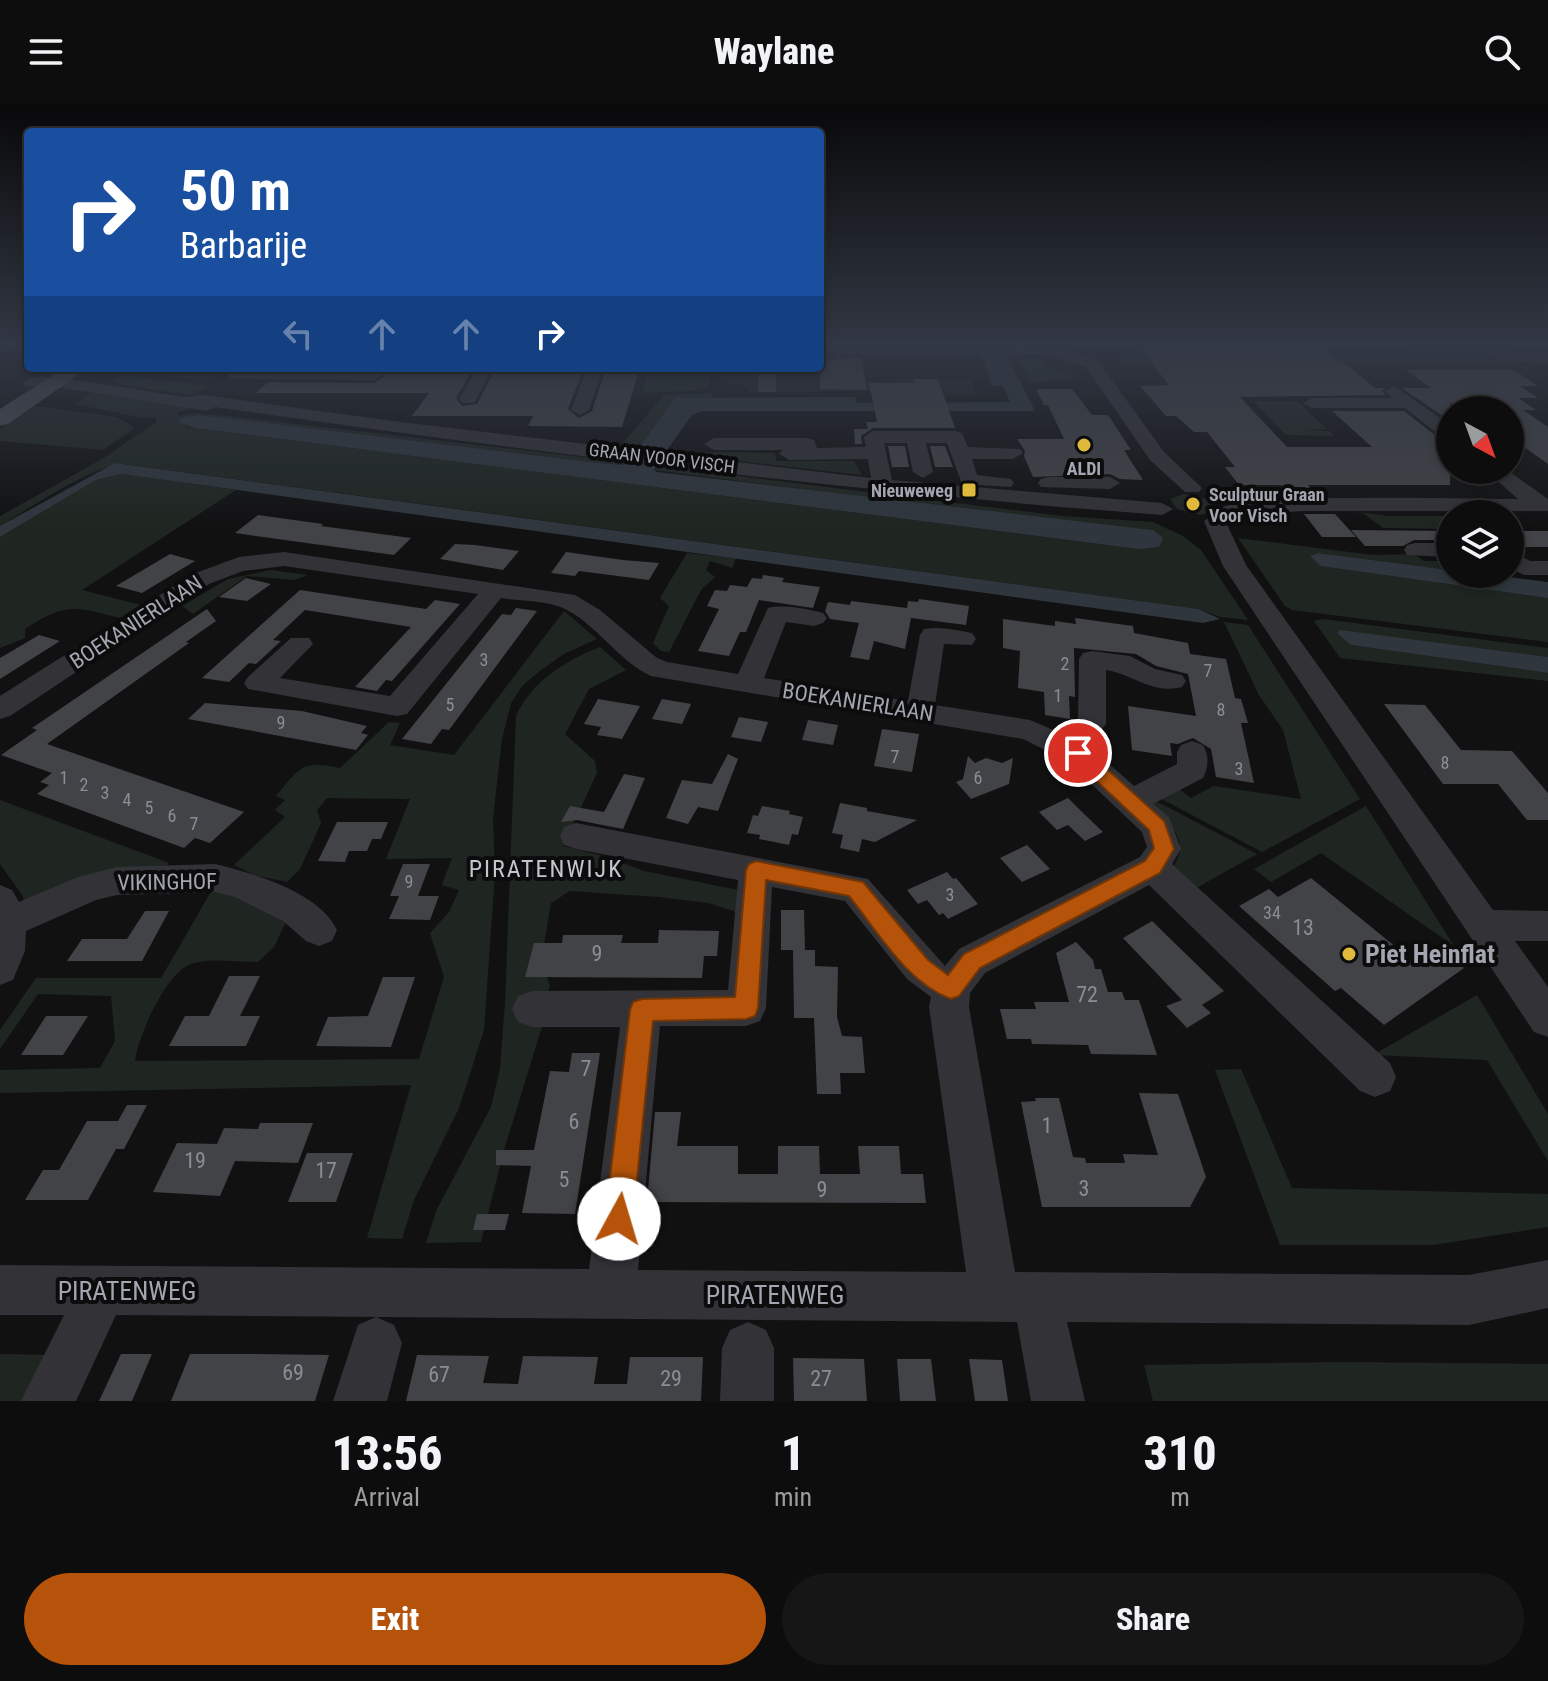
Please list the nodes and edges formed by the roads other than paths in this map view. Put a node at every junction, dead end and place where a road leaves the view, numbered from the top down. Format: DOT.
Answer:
graph roads {
  1 [pos="16,405"];
  2 [pos="205,405"];
  3 [pos="227,405"];
  4 [pos="280,405"];
  5 [pos="582,405"];
  6 [pos="1121,405"];
  7 [pos="1411,405"];
  8 [pos="580,410"];
  9 [pos="0,419"];
  10 [pos="1436,423"];
  11 [pos="915,437"];
  12 [pos="714,444"];
  13 [pos="1013,453"];
  14 [pos="775,454"];
  15 [pos="808,454"];
  16 [pos="963,462"];
  17 [pos="879,470"];
  18 [pos="923,472"];
  19 [pos="1110,483"];
  20 [pos="1514,484"];
  21 [pos="1543,505"];
  22 [pos="1191,506"];
  23 [pos="1415,550"];
  24 [pos="1436,550"];
  25 [pos="1524,568"];
  26 [pos="1548,568"];
  27 [pos="496,589"];
  28 [pos="814,618"];
  29 [pos="963,639"];
  30 [pos="300,644"];
  31 [pos="1172,681"];
  32 [pos="747,685"];
  33 [pos="0,709"];
  34 [pos="920,711"];
  35 [pos="1070,748"];
  36 [pos="1192,752"];
  37 [pos="1131,801"];
  38 [pos="576,836"];
  39 [pos="1152,867"];
  40 [pos="756,870"];
  41 [pos="4,911"];
  42 [pos="1482,925"];
  43 [pos="1548,926"];
  44 [pos="319,930"];
  45 [pos="0,968"];
  46 [pos="951,988"];
  47 [pos="532,1009"];
  48 [pos="642,1010"];
  49 [pos="1547,1018"];
  50 [pos="1375,1077"];
  51 [pos="1548,1284"];
  52 [pos="0,1290"];
  53 [pos="102,1291"];
  54 [pos="611,1294"];
  55 [pos="1016,1296"];
  56 [pos="376,1343"];
  57 [pos="748,1348"];
  58 [pos="48,1401"];
  59 [pos="360,1401"];
  60 [pos="747,1401"];
  61 [pos="1058,1401"];
  1 -- 9 [label="main road"];
  2 -- 3 [label="street, GRAAN VOOR VISCH"];
  4 -- 17 [label="street, GRAAN VOOR VISCH"];
  5 -- 8 [label="street, GRAAN VOOR VISCH"];
  6 -- 22 [label="street"];
  7 -- 10 [label="street"];
  11 -- 16 [label="street, GRAAN VOOR VISCH"];
  11 -- 17 [label="street, GRAAN VOOR VISCH"];
  11 -- 18 [label="street"];
  12 -- 15 [label="street, GRAAN VOOR VISCH"];
  13 -- 16 [label="street, GRAAN VOOR VISCH"];
  14 -- 15 [label="street, GRAAN VOOR VISCH"];
  15 -- 17 [label="street, GRAAN VOOR VISCH"];
  16 -- 18 [label="street, GRAAN VOOR VISCH"];
  16 -- 19 [label="street, GRAAN VOOR VISCH"];
  17 -- 18 [label="street, GRAAN VOOR VISCH"];
  17 -- 22 [label="street, GRAAN VOOR VISCH"];
  20 -- 21 [label="street, GRAAN VOOR VISCH"];
  21 -- 22 [label="street, GRAAN VOOR VISCH"];
  22 -- 42 [label="street"];
  23 -- 24 [label="street"];
  25 -- 26 [label="street"];
  27 -- 30 [label="street"];
  27 -- 32 [label="street, BOEKANIERLAAN"];
  27 -- 33 [label="street, BOEKANIERLAAN"];
  28 -- 32 [label="street"];
  29 -- 34 [label="street"];
  31 -- 35 [label="street"];
  32 -- 34 [label="street, BOEKANIERLAAN"];
  34 -- 35 [label="street, BOEKANIERLAAN"];
  35 -- 37 [label="street, BOEKANIERLAAN"];
  36 -- 37 [label="street"];
  37 -- 39 [label="street, BOEKANIERLAAN"];
  38 -- 40 [label="street"];
  39 -- 46 [label="street"];
  39 -- 50 [label="street"];
  40 -- 46 [label="street"];
  40 -- 48 [label="street"];
  41 -- 44 [label="street, VIKINGHOF"];
  41 -- 45 [label="street"];
  42 -- 43 [label="street"];
  42 -- 49 [label="street"];
  46 -- 55 [label="street"];
  47 -- 48 [label="street"];
  48 -- 54 [label="street"];
  51 -- 55 [label="street, PIRATENWEG"];
  52 -- 53 [label="street, PIRATENWEG"];
  53 -- 54 [label="street, PIRATENWEG"];
  53 -- 58 [label="street"];
  54 -- 55 [label="street, PIRATENWEG"];
  55 -- 61 [label="street"];
  56 -- 59 [label="street"];
  57 -- 60 [label="street"];
}
